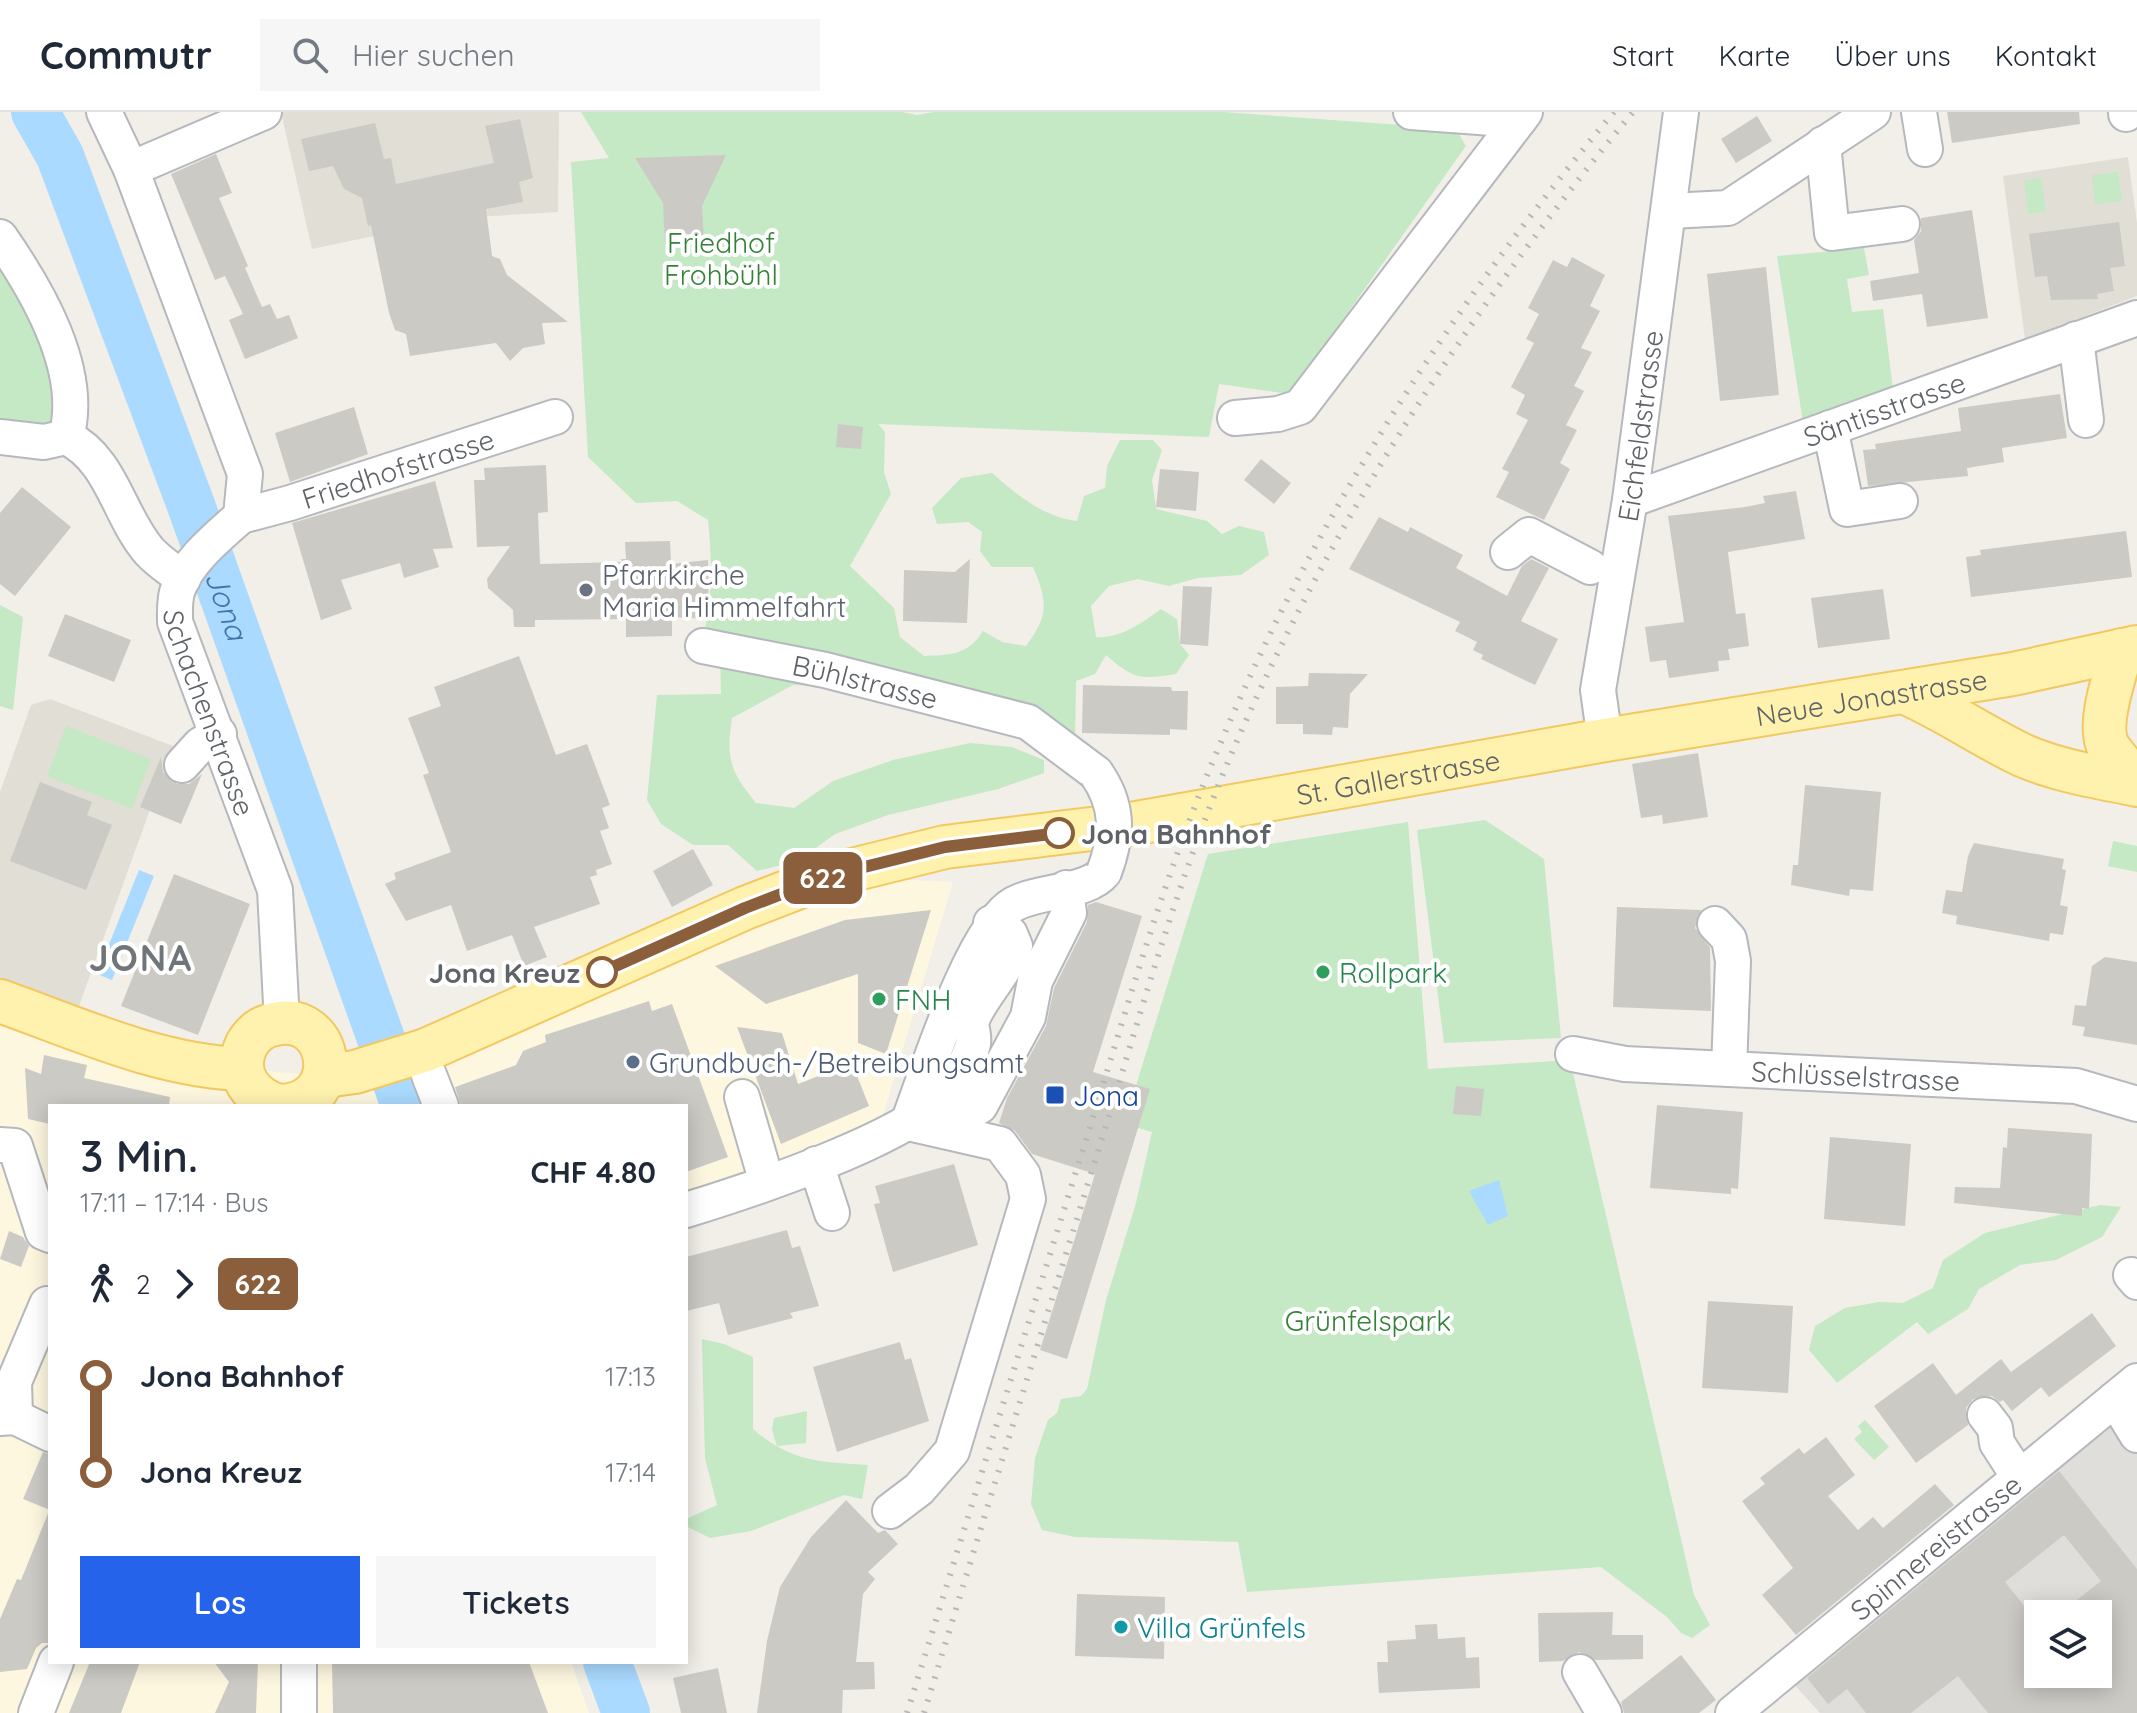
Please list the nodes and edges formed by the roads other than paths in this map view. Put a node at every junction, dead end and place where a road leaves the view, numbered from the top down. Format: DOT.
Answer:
graph roads {
  1 [pos="104,112"];
  2 [pos="264,112"];
  3 [pos="1411,112"];
  4 [pos="1681,112"];
  5 [pos="1873,112"];
  6 [pos="1919,112"];
  7 [pos="1522,116"];
  8 [pos="1823,144"];
  9 [pos="1925,149"];
  10 [pos="131,169"];
  11 [pos="1670,211"];
  12 [pos="1902,224"];
  13 [pos="0,237"];
  14 [pos="2137,318"];
  15 [pos="2076,339"];
  16 [pos="555,417"];
  17 [pos="1235,418"];
  18 [pos="2086,420"];
  19 [pos="1830,428"];
  20 [pos="0,437"];
  21 [pos="66,437"];
  22 [pos="1630,500"];
  23 [pos="1900,501"];
  24 [pos="241,516"];
  25 [pos="1508,552"];
  26 [pos="1590,567"];
  27 [pos="183,579"];
  28 [pos="703,646"];
  29 [pos="2129,649"];
  30 [pos="1906,693"];
  31 [pos="219,734"];
  32 [pos="1605,740"];
  33 [pos="182,765"];
  34 [pos="2137,784"];
  35 [pos="1066,888"];
  36 [pos="1715,924"];
  37 [pos="0,1001"];
  38 [pos="282,1022"];
  39 [pos="1573,1054"];
  40 [pos="242,1069"];
  41 [pos="1729,1069"];
  42 [pos="340,1074"];
  43 [pos="430,1078"];
  44 [pos="742,1097"];
  45 [pos="276,1104"];
  46 [pos="289,1104"];
  47 [pos="2137,1104"];
  48 [pos="908,1123"];
  49 [pos="944,1129"];
  50 [pos="0,1145"];
  51 [pos="816,1164"];
  52 [pos="767,1183"];
  53 [pos="688,1209"];
  54 [pos="832,1213"];
  55 [pos="47,1233"];
  56 [pos="47,1304"];
  57 [pos="2126,1390"];
  58 [pos="1985,1415"];
  59 [pos="8,1418"];
  60 [pos="48,1433"];
  61 [pos="2137,1435"];
  62 [pos="2019,1477"];
  63 [pos="890,1511"];
  64 [pos="55,1664"];
  65 [pos="299,1664"];
  66 [pos="1580,1672"];
  67 [pos="36,1713"];
  68 [pos="299,1713"];
  69 [pos="1604,1713"];
  70 [pos="1733,1713"];
  1 -- 10 [label="street"];
  2 -- 10 [label="street"];
  3 -- 7 [label="street"];
  4 -- 11 [label="street, Eichfeldstrasse"];
  5 -- 8 [label="street"];
  6 -- 9 [label="street"];
  7 -- 17 [label="street"];
  8 -- 11 [label="street"];
  8 -- 12 [label="street"];
  10 -- 24 [label="street"];
  11 -- 22 [label="street, Eichfeldstrasse"];
  13 -- 21 [label="street"];
  14 -- 15 [label="street, Säntisstrasse"];
  15 -- 18 [label="street"];
  15 -- 19 [label="street, Säntisstrasse"];
  16 -- 24 [label="street, Friedhofstrasse"];
  19 -- 22 [label="street, Säntisstrasse"];
  19 -- 23 [label="street"];
  20 -- 21 [label="street"];
  21 -- 27 [label="street"];
  22 -- 32 [label="street, Eichfeldstrasse"];
  24 -- 27 [label="street, Schachenstrasse"];
  25 -- 26 [label="street"];
  27 -- 31 [label="street, Schachenstrasse"];
  28 -- 35 [label="street, Bühlstrasse, bridge"];
  29 -- 30 [label="main road, Neue Jonastrasse"];
  29 -- 34 [label="main road"];
  30 -- 32 [label="main road, Neue Jonastrasse"];
  30 -- 34 [label="main road"];
  31 -- 33 [label="street"];
  31 -- 38 [label="street, Schachenstrasse"];
  32 -- 43 [label="main road, St. Gallerstrasse"];
  35 -- 48 [label="street"];
  35 -- 49 [label="street"];
  36 -- 41 [label="street"];
  37 -- 40 [label="main road"];
  38 -- 40 [label="main road"];
  38 -- 42 [label="main road"];
  39 -- 41 [label="street, Schlüsselstrasse"];
  40 -- 45 [label="main road"];
  41 -- 47 [label="street, Schlüsselstrasse"];
  42 -- 43 [label="main road, St. Gallerstrasse"];
  42 -- 46 [label="main road"];
  44 -- 52 [label="street"];
  48 -- 49 [label="street"];
  48 -- 51 [label="street"];
  49 -- 63 [label="street"];
  50 -- 55 [label="street"];
  51 -- 52 [label="street"];
  51 -- 54 [label="street"];
  52 -- 53 [label="street"];
  56 -- 59 [label="street"];
  57 -- 61 [label="street"];
  57 -- 62 [label="street, Spinnereistrasse"];
  58 -- 62 [label="street"];
  59 -- 60 [label="street"];
  62 -- 70 [label="street, Spinnereistrasse"];
  64 -- 67 [label="street"];
  65 -- 68 [label="street"];
  66 -- 69 [label="street"];
}
